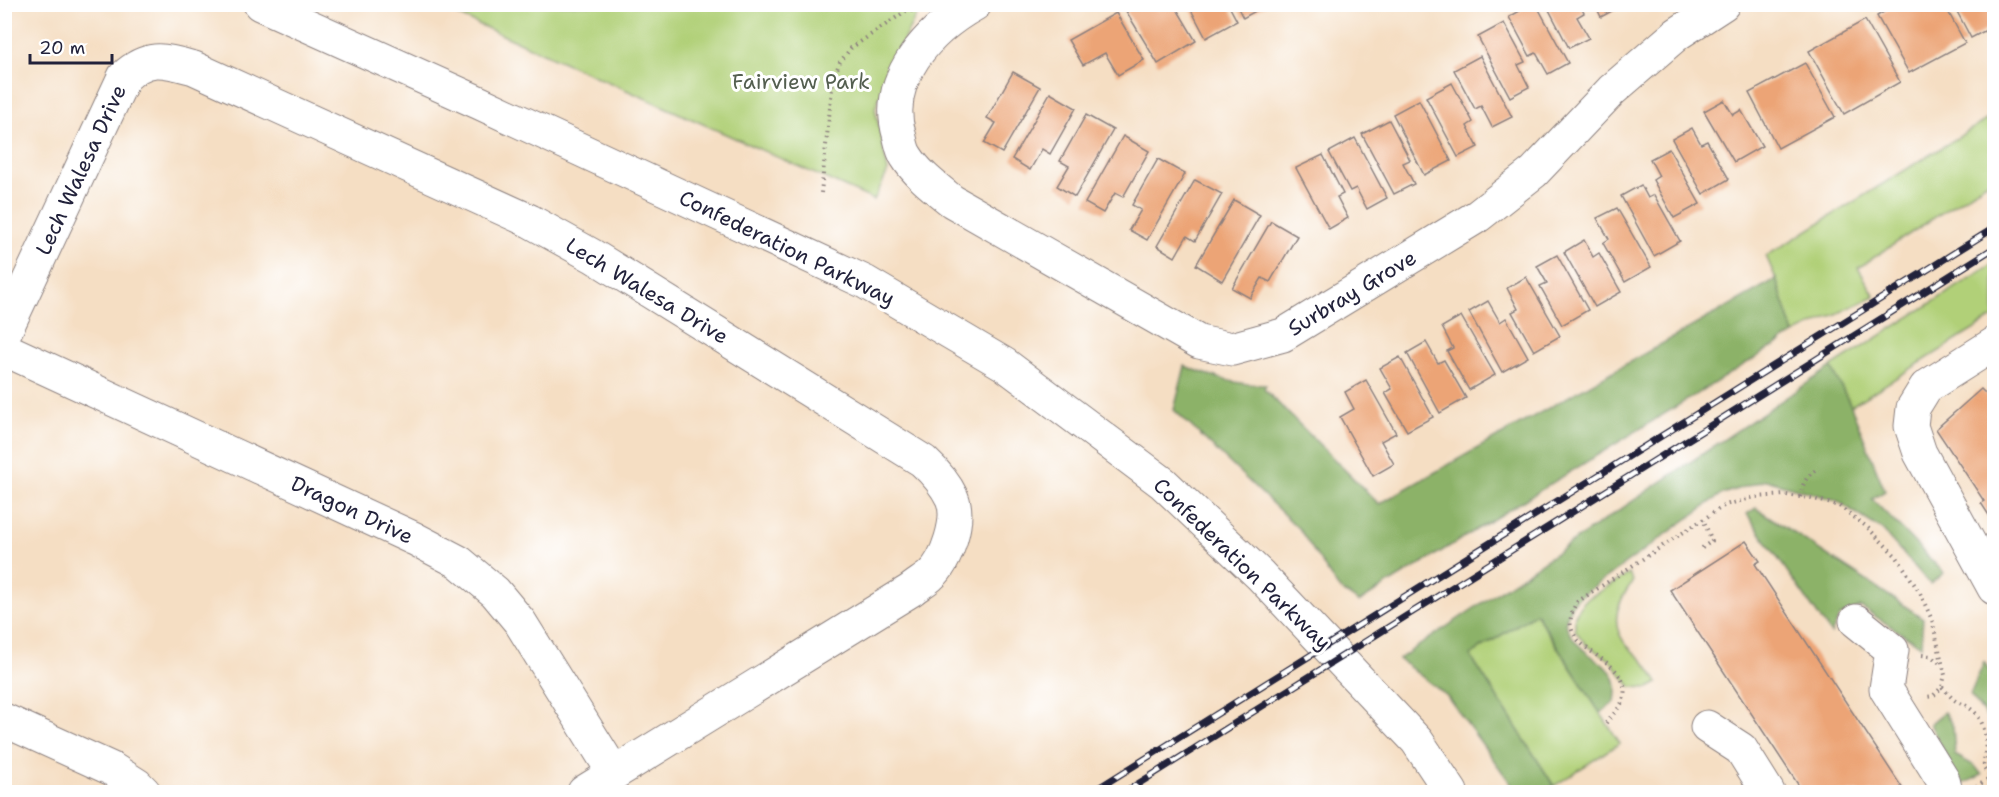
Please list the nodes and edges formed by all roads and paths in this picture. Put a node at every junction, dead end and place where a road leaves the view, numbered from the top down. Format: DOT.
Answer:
graph roads {
  1 [pos="260,4"];
  2 [pos="1723,4"];
  3 [pos="969,8"];
  4 [pos="917,11"];
  5 [pos="821,193"];
  6 [pos="4,334"];
  7 [pos="1995,344"];
  8 [pos="4,349"];
  9 [pos="1820,468"];
  10 [pos="1800,497"];
  11 [pos="1703,519"];
  12 [pos="1702,548"];
  13 [pos="1995,588"];
  14 [pos="1856,621"];
  15 [pos="1913,657"];
  16 [pos="1941,664"];
  17 [pos="1942,687"];
  18 [pos="1921,698"];
  19 [pos="4,720"];
  20 [pos="1606,723"];
  21 [pos="1707,727"];
  22 [pos="614,773"];
  23 [pos="1993,776"];
  24 [pos="144,792"];
  25 [pos="584,792"];
  26 [pos="1451,792"];
  27 [pos="1768,792"];
  28 [pos="1946,792"];
  29 [pos="1968,792"];
  1 -- 26 [label="street, Confederation Parkway"];
  2 -- 3 [label="street, Surbray Grove"];
  4 -- 5 [label="path"];
  6 -- 22 [label="street, Lech Walesa Drive"];
  7 -- 13 [label="street"];
  8 -- 22 [label="street, Dragon Drive"];
  9 -- 10 [label="path"];
  10 -- 11 [label="path"];
  10 -- 16 [label="path"];
  11 -- 12 [label="path"];
  11 -- 20 [label="path"];
  14 -- 28 [label="street"];
  15 -- 16 [label="path"];
  16 -- 17 [label="path"];
  17 -- 18 [label="path"];
  17 -- 23 [label="path"];
  19 -- 24 [label="street"];
  21 -- 27 [label="street"];
  22 -- 25 [label="street, Lech Walesa Drive"];
  23 -- 29 [label="path"];
}
